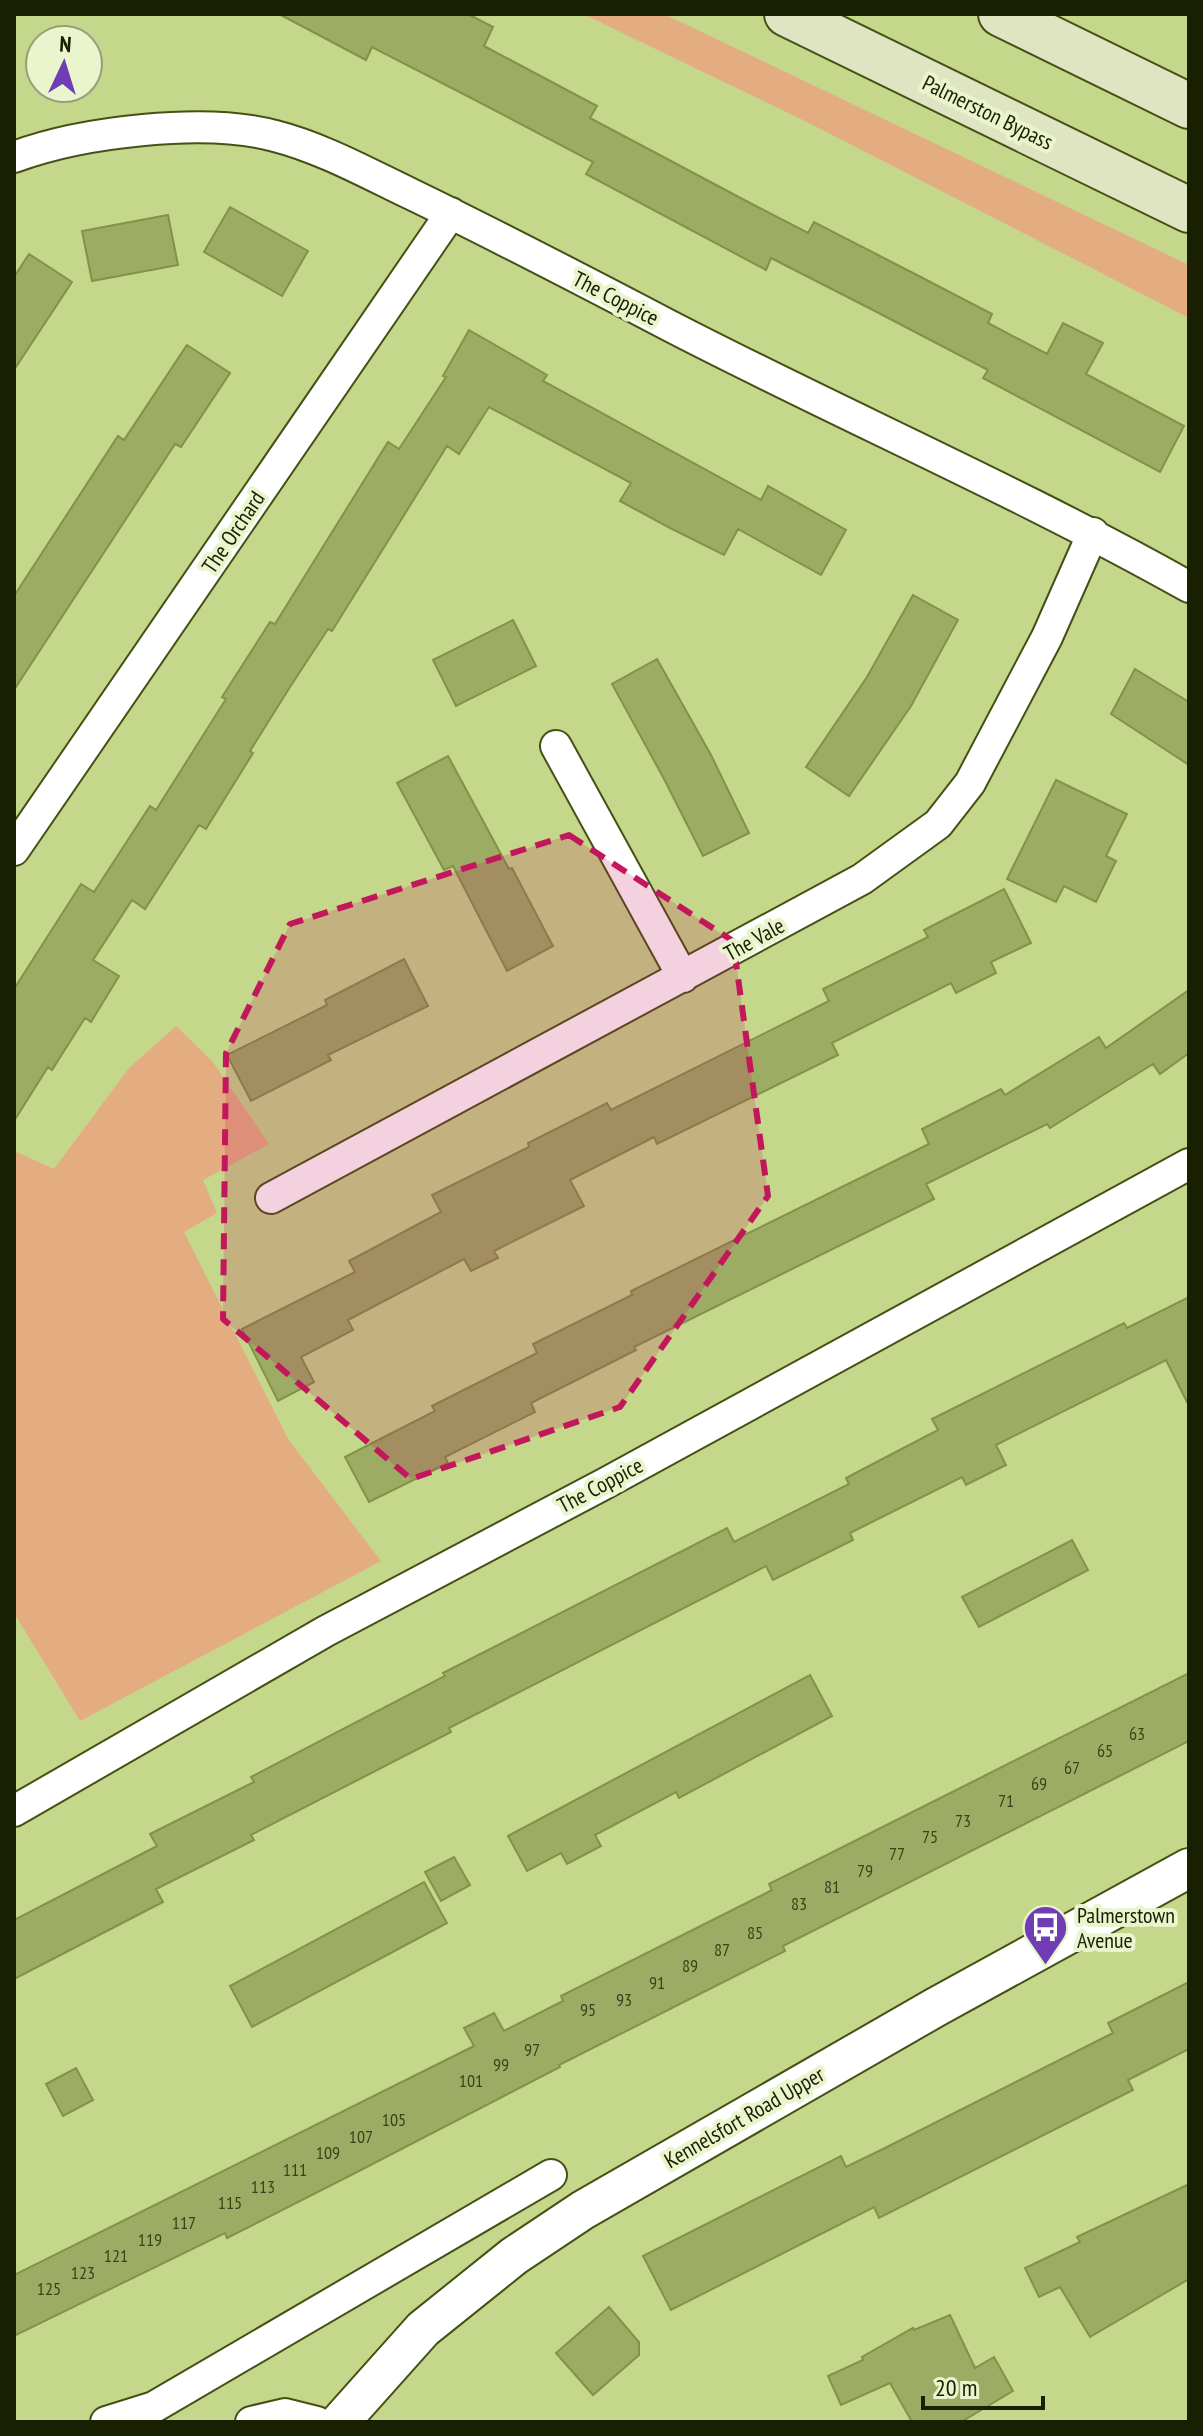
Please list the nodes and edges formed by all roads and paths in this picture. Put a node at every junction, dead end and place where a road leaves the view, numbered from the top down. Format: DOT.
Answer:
graph roads {
  1 [pos="787,14"];
  2 [pos="1001,14"];
  3 [pos="1189,106"];
  4 [pos="14,157"];
  5 [pos="1189,210"];
  6 [pos="451,213"];
  7 [pos="1093,533"];
  8 [pos="1189,587"];
  9 [pos="556,746"];
  10 [pos="14,850"];
  11 [pos="683,977"];
  12 [pos="1189,1164"];
  13 [pos="271,1198"];
  14 [pos="14,1811"];
  15 [pos="1189,1868"];
  16 [pos="551,2175"];
  17 [pos="158,2415"];
  18 [pos="106,2422"];
  19 [pos="251,2422"];
  20 [pos="317,2422"];
  21 [pos="340,2422"];
  1 -- 5 [label="main road, Palmerston Bypass"];
  2 -- 3 [label="main road"];
  4 -- 6 [label="street, The Coppice"];
  6 -- 7 [label="street, The Coppice"];
  6 -- 10 [label="street, The Orchard"];
  7 -- 8 [label="street, The Coppice"];
  7 -- 11 [label="street, The Vale"];
  9 -- 11 [label="street"];
  11 -- 13 [label="street, The Vale"];
  12 -- 14 [label="street, The Coppice"];
  15 -- 21 [label="street, Kennelsfort Road Upper"];
  16 -- 17 [label="street"];
  17 -- 18 [label="street"];
  19 -- 20 [label="street"];
}
